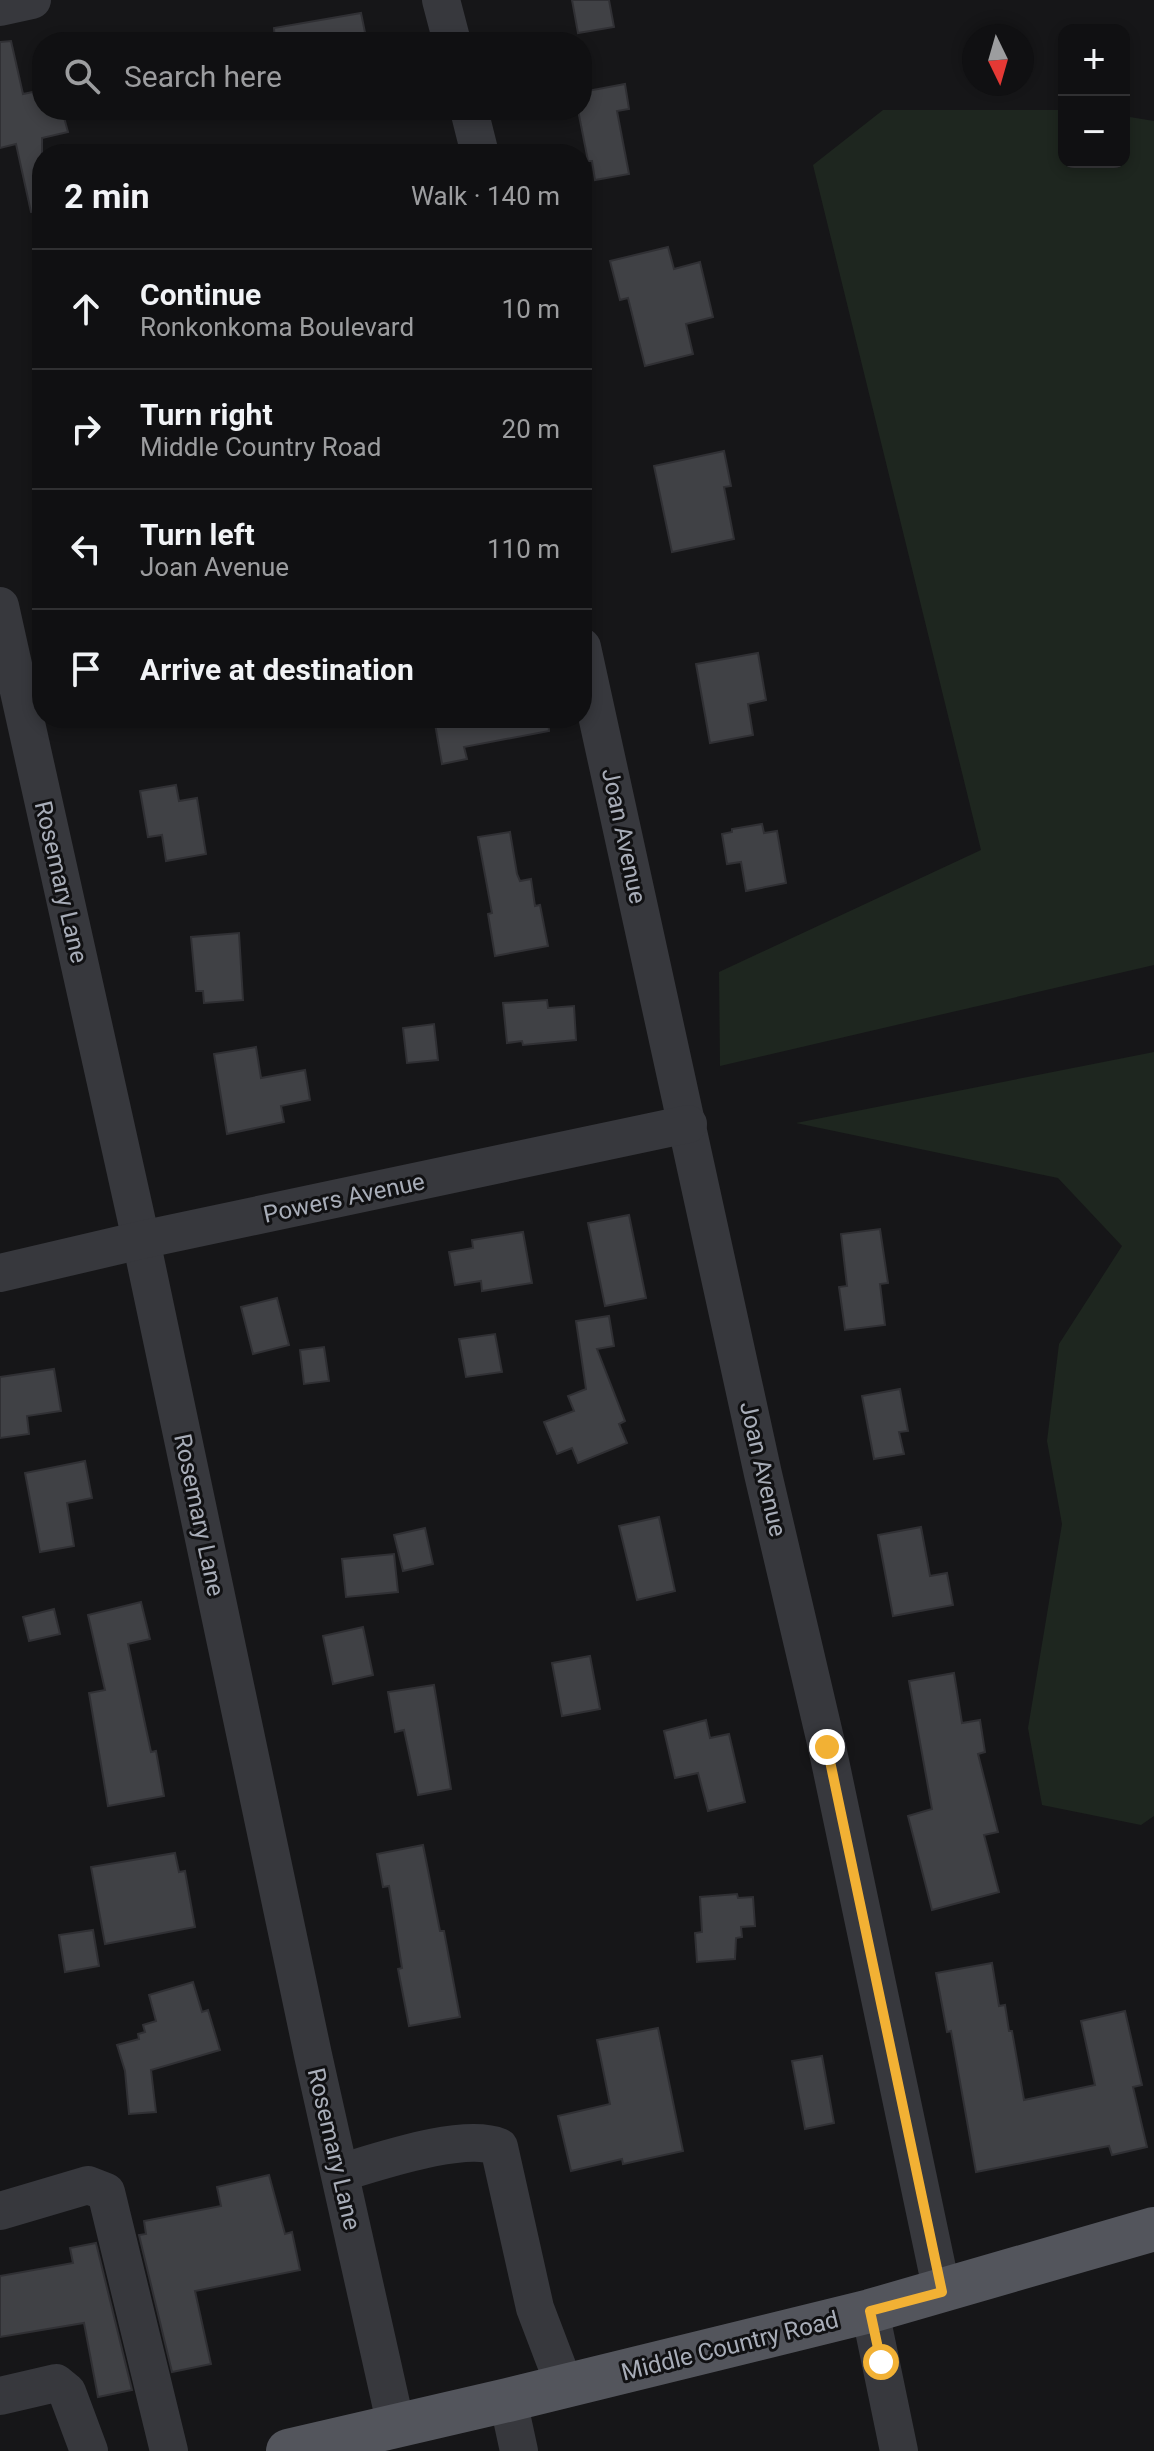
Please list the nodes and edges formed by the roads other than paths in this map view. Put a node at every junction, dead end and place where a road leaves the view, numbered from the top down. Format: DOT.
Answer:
graph roads {
  1 [pos="32,0"];
  2 [pos="441,0"];
  3 [pos="0,7"];
  4 [pos="449,32"];
  5 [pos="472,120"];
  6 [pos="478,144"];
  7 [pos="0,606"];
  8 [pos="592,692"];
  9 [pos="688,1124"];
  10 [pos="141,1240"];
  11 [pos="0,1273"];
  12 [pos="340,2173"];
  13 [pos="0,2211"];
  14 [pos="1154,2229"];
  15 [pos="942,2292"];
  16 [pos="870,2311"];
  17 [pos="565,2387"];
  18 [pos="0,2396"];
  19 [pos="508,2400"];
  20 [pos="396,2426"];
  21 [pos="293,2450"];
  22 [pos="89,2451"];
  23 [pos="169,2451"];
  24 [pos="519,2451"];
  25 [pos="899,2451"];
  1 -- 3 [label="street"];
  2 -- 4 [label="street"];
  5 -- 6 [label="street"];
  7 -- 10 [label="street, Rosemary Lane"];
  8 -- 9 [label="street, Joan Avenue"];
  9 -- 10 [label="street, Powers Avenue"];
  9 -- 15 [label="street, Joan Avenue"];
  10 -- 11 [label="street, Powers Avenue"];
  10 -- 12 [label="street, Rosemary Lane"];
  12 -- 17 [label="street"];
  12 -- 20 [label="street, Rosemary Lane"];
  13 -- 23 [label="street"];
  14 -- 15 [label="main road, Middle Country Road"];
  15 -- 16 [label="main road, Middle Country Road"];
  16 -- 17 [label="main road, Middle Country Road"];
  16 -- 25 [label="street"];
  17 -- 19 [label="main road, Middle Country Road"];
  18 -- 22 [label="street"];
  19 -- 20 [label="main road, Middle Country Road"];
  19 -- 24 [label="street"];
  20 -- 21 [label="main road, Middle Country Road"];
}
